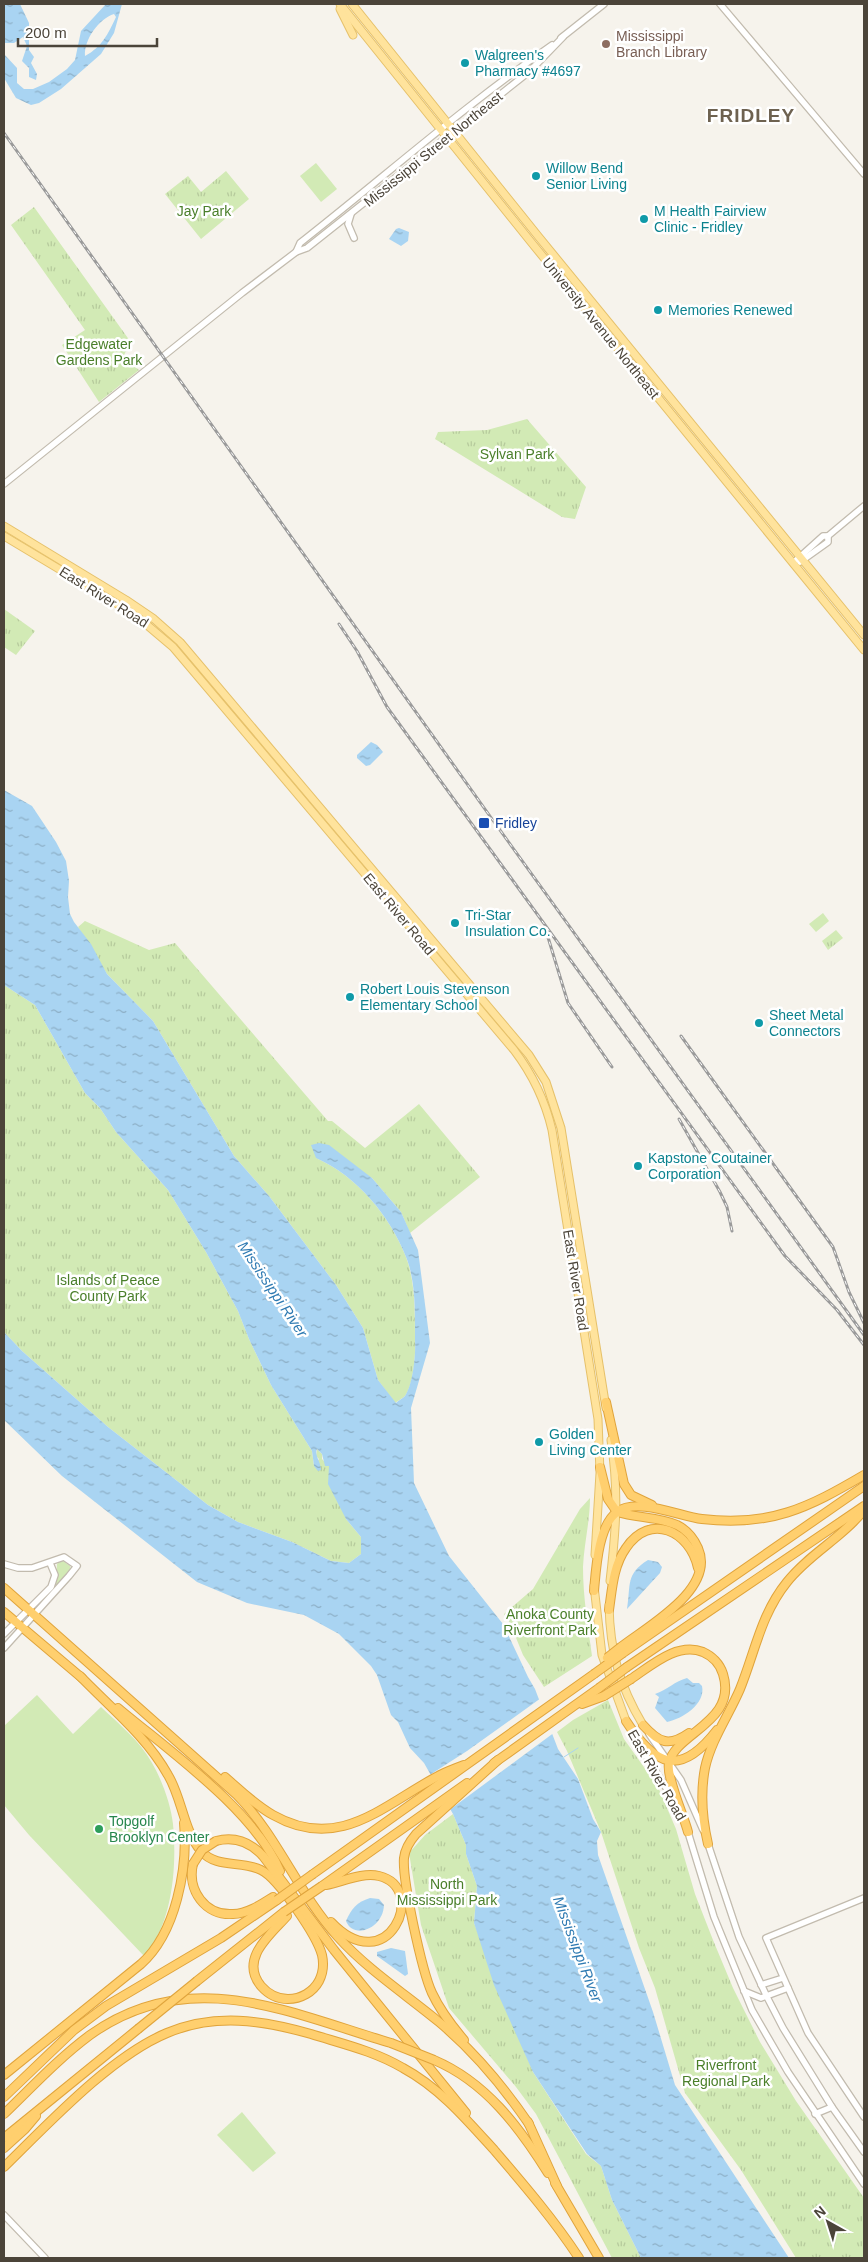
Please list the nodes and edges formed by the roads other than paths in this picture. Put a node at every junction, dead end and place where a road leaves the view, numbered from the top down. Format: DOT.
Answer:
graph roads {
  1 [pos="339,4"];
  2 [pos="352,4"];
  3 [pos="604,4"];
  4 [pos="720,4"];
  5 [pos="353,35"];
  6 [pos="563,37"];
  7 [pos="448,124"];
  8 [pos="441,130"];
  9 [pos="454,132"];
  10 [pos="447,138"];
  11 [pos="864,174"];
  12 [pos="351,214"];
  13 [pos="354,238"];
  14 [pos="296,252"];
  15 [pos="4,484"];
  16 [pos="864,506"];
  17 [pos="4,526"];
  18 [pos="4,536"];
  19 [pos="801,558"];
  20 [pos="793,563"];
  21 [pos="864,635"];
  22 [pos="864,650"];
  23 [pos="606,1402"];
  24 [pos="600,1467"];
  25 [pos="864,1475"];
  26 [pos="864,1486"];
  27 [pos="864,1506"];
  28 [pos="864,1510"];
  29 [pos="617,1512"];
  30 [pos="680,1514"];
  31 [pos="50,1562"];
  32 [pos="4,1564"];
  33 [pos="696,1582"];
  34 [pos="4,1588"];
  35 [pos="594,1591"];
  36 [pos="610,1610"];
  37 [pos="4,1612"];
  38 [pos="31,1612"];
  39 [pos="19,1625"];
  40 [pos="4,1634"];
  41 [pos="4,1648"];
  42 [pos="622,1650"];
  43 [pos="80,1676"];
  44 [pos="573,1708"];
  45 [pos="730,1710"];
  46 [pos="715,1714"];
  47 [pos="626,1721"];
  48 [pos="157,1723"];
  49 [pos="643,1725"];
  50 [pos="498,1760"];
  51 [pos="669,1761"];
  52 [pos="464,1765"];
  53 [pos="174,1787"];
  54 [pos="688,1832"];
  55 [pos="708,1844"];
  56 [pos="290,1868"];
  57 [pos="284,1882"];
  58 [pos="322,1886"];
  59 [pos="276,1898"];
  60 [pos="864,1898"];
  61 [pos="286,1914"];
  62 [pos="783,1978"];
  63 [pos="761,1985"];
  64 [pos="788,1988"];
  65 [pos="744,1991"];
  66 [pos="767,1997"];
  67 [pos="4,2075"];
  68 [pos="4,2097"];
  69 [pos="43,2107"];
  70 [pos="832,2107"];
  71 [pos="4,2114"];
  72 [pos="815,2114"];
  73 [pos="864,2117"];
  74 [pos="529,2124"];
  75 [pos="4,2138"];
  76 [pos="28,2143"];
  77 [pos="4,2148"];
  78 [pos="864,2152"];
  79 [pos="4,2167"];
  80 [pos="511,2170"];
  81 [pos="4,2174"];
  82 [pos="864,2184"];
  83 [pos="557,2186"];
  84 [pos="4,2215"];
  85 [pos="45,2258"];
  86 [pos="579,2258"];
  87 [pos="600,2258"];
  1 -- 5 [label="main road"];
  1 -- 8 [label="main road, University Avenue Northeast"];
  2 -- 7 [label="main road, University Avenue Northeast"];
  3 -- 6 [label="street, Mississippi Street Northeast"];
  4 -- 11 [label="street"];
  6 -- 7 [label="street, Mississippi Street Northeast"];
  6 -- 9 [label="street, Mississippi Street Northeast"];
  7 -- 8 [label="street, Mississippi Street Northeast"];
  7 -- 9 [label="main road, University Avenue Northeast"];
  8 -- 10 [label="main road, University Avenue Northeast"];
  8 -- 14 [label="street, Mississippi Street Northeast"];
  9 -- 10 [label="street, Mississippi Street Northeast"];
  9 -- 19 [label="main road, University Avenue Northeast"];
  10 -- 12 [label="street, Mississippi Street Northeast"];
  10 -- 20 [label="main road, University Avenue Northeast"];
  12 -- 13 [label="street"];
  12 -- 14 [label="street, Mississippi Street Northeast"];
  14 -- 15 [label="street, Mississippi Street Northeast"];
  16 -- 19 [label="street"];
  17 -- 23 [label="main road, East River Road"];
  18 -- 24 [label="main road, East River Road"];
  19 -- 20 [label="street"];
  19 -- 21 [label="main road, University Avenue Northeast"];
  20 -- 22 [label="main road, University Avenue Northeast"];
  23 -- 29 [label="main road, East River Road"];
  23 -- 30 [label="highway"];
  24 -- 29 [label="highway"];
  24 -- 35 [label="main road, East River Road"];
  25 -- 30 [label="highway"];
  26 -- 42 [label="highway"];
  27 -- 44 [label="highway, bridge"];
  28 -- 45 [label="highway"];
  29 -- 30 [label="highway"];
  29 -- 33 [label="highway"];
  29 -- 35 [label="highway"];
  29 -- 36 [label="main road, East River Road"];
  31 -- 32 [label="street"];
  31 -- 38 [label="street"];
  31 -- 38 [label="street"];
  33 -- 36 [label="highway"];
  33 -- 42 [label="highway"];
  34 -- 38 [label="highway"];
  35 -- 47 [label="main road, East River Road"];
  36 -- 49 [label="main road, East River Road"];
  37 -- 39 [label="highway"];
  38 -- 39 [label="street"];
  38 -- 48 [label="highway"];
  39 -- 40 [label="street"];
  39 -- 41 [label="street"];
  39 -- 43 [label="highway"];
  42 -- 52 [label="highway, bridge"];
  43 -- 53 [label="highway"];
  43 -- 57 [label="highway"];
  44 -- 46 [label="highway, bridge"];
  44 -- 50 [label="highway"];
  45 -- 51 [label="highway"];
  45 -- 55 [label="highway"];
  46 -- 49 [label="highway"];
  46 -- 51 [label="highway"];
  47 -- 51 [label="highway"];
  47 -- 54 [label="street, East River Road"];
  48 -- 52 [label="highway"];
  48 -- 56 [label="highway"];
  49 -- 51 [label="street, East River Road"];
  50 -- 58 [label="highway"];
  50 -- 74 [label="highway"];
  51 -- 54 [label="highway"];
  51 -- 55 [label="street, East River Road"];
  52 -- 59 [label="highway, bridge"];
  53 -- 61 [label="highway"];
  53 -- 67 [label="highway"];
  54 -- 65 [label="street, East River Road"];
  55 -- 63 [label="street"];
  56 -- 58 [label="highway"];
  56 -- 74 [label="highway"];
  57 -- 59 [label="highway, bridge"];
  57 -- 80 [label="highway"];
  58 -- 61 [label="highway, bridge"];
  59 -- 68 [label="highway"];
  60 -- 62 [label="street"];
  61 -- 69 [label="highway, bridge"];
  62 -- 63 [label="street"];
  62 -- 64 [label="street"];
  63 -- 66 [label="street"];
  64 -- 66 [label="street"];
  64 -- 73 [label="street"];
  65 -- 66 [label="street"];
  65 -- 72 [label="street, East River Road"];
  66 -- 70 [label="street"];
  69 -- 75 [label="highway"];
  69 -- 77 [label="highway"];
  70 -- 72 [label="street"];
  70 -- 78 [label="street"];
  71 -- 83 [label="highway, bridge"];
  72 -- 82 [label="street, East River Road"];
  74 -- 83 [label="highway"];
  76 -- 79 [label="highway"];
  76 -- 80 [label="highway"];
  76 -- 81 [label="highway"];
  80 -- 86 [label="highway"];
  83 -- 87 [label="highway"];
  84 -- 85 [label="street"];
}
